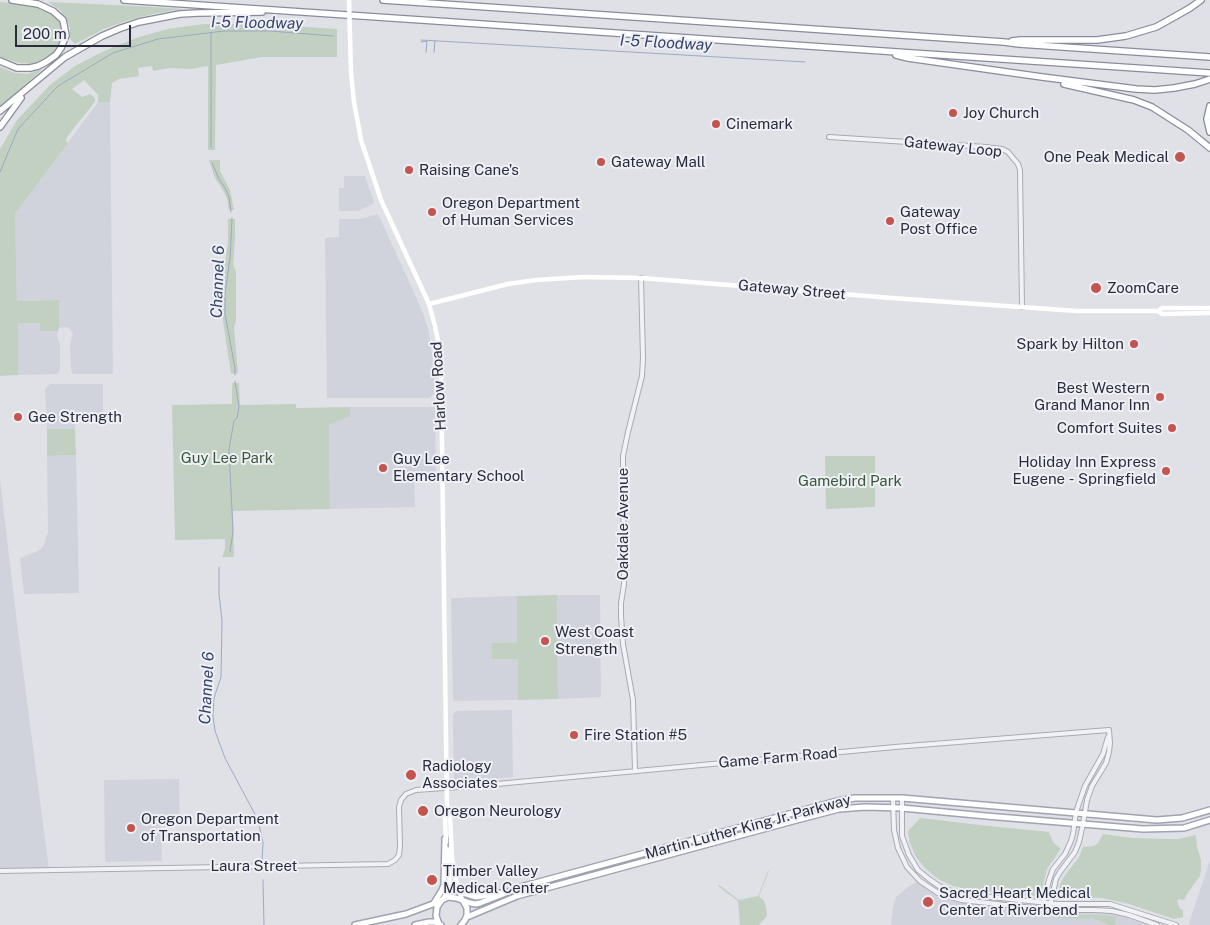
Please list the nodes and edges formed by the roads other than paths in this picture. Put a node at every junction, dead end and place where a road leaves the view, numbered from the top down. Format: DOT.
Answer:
graph roads {
  1 [pos="12,0"];
  2 [pos="124,0"];
  3 [pos="349,0"];
  4 [pos="384,0"];
  5 [pos="1200,0"];
  6 [pos="314,12"];
  7 [pos="1004,42"];
  8 [pos="879,51"];
  9 [pos="1210,57"];
  10 [pos="0,61"];
  11 [pos="1210,73"];
  12 [pos="1042,77"];
  13 [pos="1210,79"];
  14 [pos="27,90"];
  15 [pos="1210,106"];
  16 [pos="0,111"];
  17 [pos="0,127"];
  18 [pos="1210,132"];
  19 [pos="829,137"];
  20 [pos="1210,148"];
  21 [pos="641,278"];
  22 [pos="429,304"];
  23 [pos="1022,307"];
  24 [pos="1208,308"];
  25 [pos="1158,311"];
  26 [pos="1192,313"];
  27 [pos="1210,313"];
  28 [pos="1109,730"];
  29 [pos="634,771"];
  30 [pos="447,788"];
  31 [pos="893,798"];
  32 [pos="902,798"];
  33 [pos="892,808"];
  34 [pos="902,808"];
  35 [pos="1210,810"];
  36 [pos="447,811"];
  37 [pos="1076,812"];
  38 [pos="1085,813"];
  39 [pos="1210,820"];
  40 [pos="1075,824"];
  41 [pos="1083,824"];
  42 [pos="445,839"];
  43 [pos="0,871"];
  44 [pos="460,892"];
  45 [pos="509,892"];
  46 [pos="462,900"];
  47 [pos="442,901"];
  48 [pos="1044,902"];
  49 [pos="1050,903"];
  50 [pos="434,904"];
  51 [pos="1042,909"];
  52 [pos="1049,910"];
  53 [pos="467,917"];
  54 [pos="440,924"];
  55 [pos="355,925"];
  56 [pos="415,925"];
  57 [pos="461,925"];
  58 [pos="1157,925"];
  59 [pos="1176,925"];
  1 -- 10 [label="highway"];
  2 -- 6 [label="highway"];
  3 -- 22 [label="main road, Harlow Road, bridge"];
  4 -- 7 [label="highway"];
  5 -- 7 [label="highway"];
  6 -- 8 [label="highway"];
  6 -- 14 [label="highway"];
  7 -- 9 [label="highway"];
  8 -- 11 [label="highway"];
  8 -- 12 [label="highway"];
  12 -- 13 [label="highway"];
  12 -- 20 [label="highway"];
  14 -- 16 [label="highway"];
  14 -- 17 [label="highway"];
  15 -- 18 [label="highway"];
  19 -- 23 [label="street, Gateway Loop"];
  21 -- 22 [label="main road, Gateway Street"];
  21 -- 23 [label="main road, Gateway Street"];
  21 -- 29 [label="street, Oakdale Avenue"];
  22 -- 30 [label="main road, Harlow Road"];
  23 -- 25 [label="main road, Gateway Street"];
  24 -- 25 [label="main road, Gateway Street"];
  24 -- 26 [label="main road"];
  25 -- 26 [label="main road, Gateway Street"];
  26 -- 27 [label="main road, Gateway Street"];
  28 -- 29 [label="street, Game Farm Road"];
  28 -- 37 [label="street"];
  28 -- 38 [label="street"];
  29 -- 30 [label="street, Game Farm Road"];
  30 -- 36 [label="main road, Harlow Road"];
  30 -- 43 [label="street, Laura Street"];
  31 -- 32 [label="main road, Martin Luther King Jr. Parkway"];
  31 -- 33 [label="street"];
  31 -- 45 [label="main road, Martin Luther King Jr. Parkway"];
  32 -- 34 [label="street"];
  32 -- 37 [label="main road, Martin Luther King Jr. Parkway"];
  33 -- 34 [label="main road, Martin Luther King Jr. Parkway"];
  33 -- 51 [label="street"];
  33 -- 53 [label="main road, Martin Luther King Jr. Parkway"];
  34 -- 40 [label="main road, Martin Luther King Jr. Parkway"];
  34 -- 48 [label="street"];
  35 -- 38 [label="main road, Martin Luther King Jr. Parkway"];
  36 -- 42 [label="main road"];
  36 -- 44 [label="main road"];
  37 -- 38 [label="main road, Martin Luther King Jr. Parkway"];
  37 -- 40 [label="street"];
  38 -- 41 [label="street"];
  39 -- 41 [label="main road, Martin Luther King Jr. Parkway"];
  40 -- 41 [label="main road, Martin Luther King Jr. Parkway"];
  40 -- 48 [label="street"];
  41 -- 49 [label="street"];
  42 -- 47 [label="main road"];
  42 -- 50 [label="main road"];
  44 -- 45 [label="main road"];
  44 -- 46 [label="main road"];
  45 -- 46 [label="main road, Martin Luther King Jr. Parkway"];
  46 -- 47 [label="main road, Martin Luther King Jr. Parkway"];
  46 -- 53 [label="main road"];
  47 -- 50 [label="main road, Martin Luther King Jr. Parkway"];
  47 -- 54 [label="main road"];
  48 -- 49 [label="street"];
  48 -- 51 [label="street"];
  49 -- 52 [label="street"];
  49 -- 59 [label="street"];
  50 -- 55 [label="main road, Martin Luther King Jr. Parkway"];
  51 -- 52 [label="street"];
  52 -- 58 [label="street"];
  53 -- 57 [label="main road"];
  54 -- 56 [label="main road"];
}
